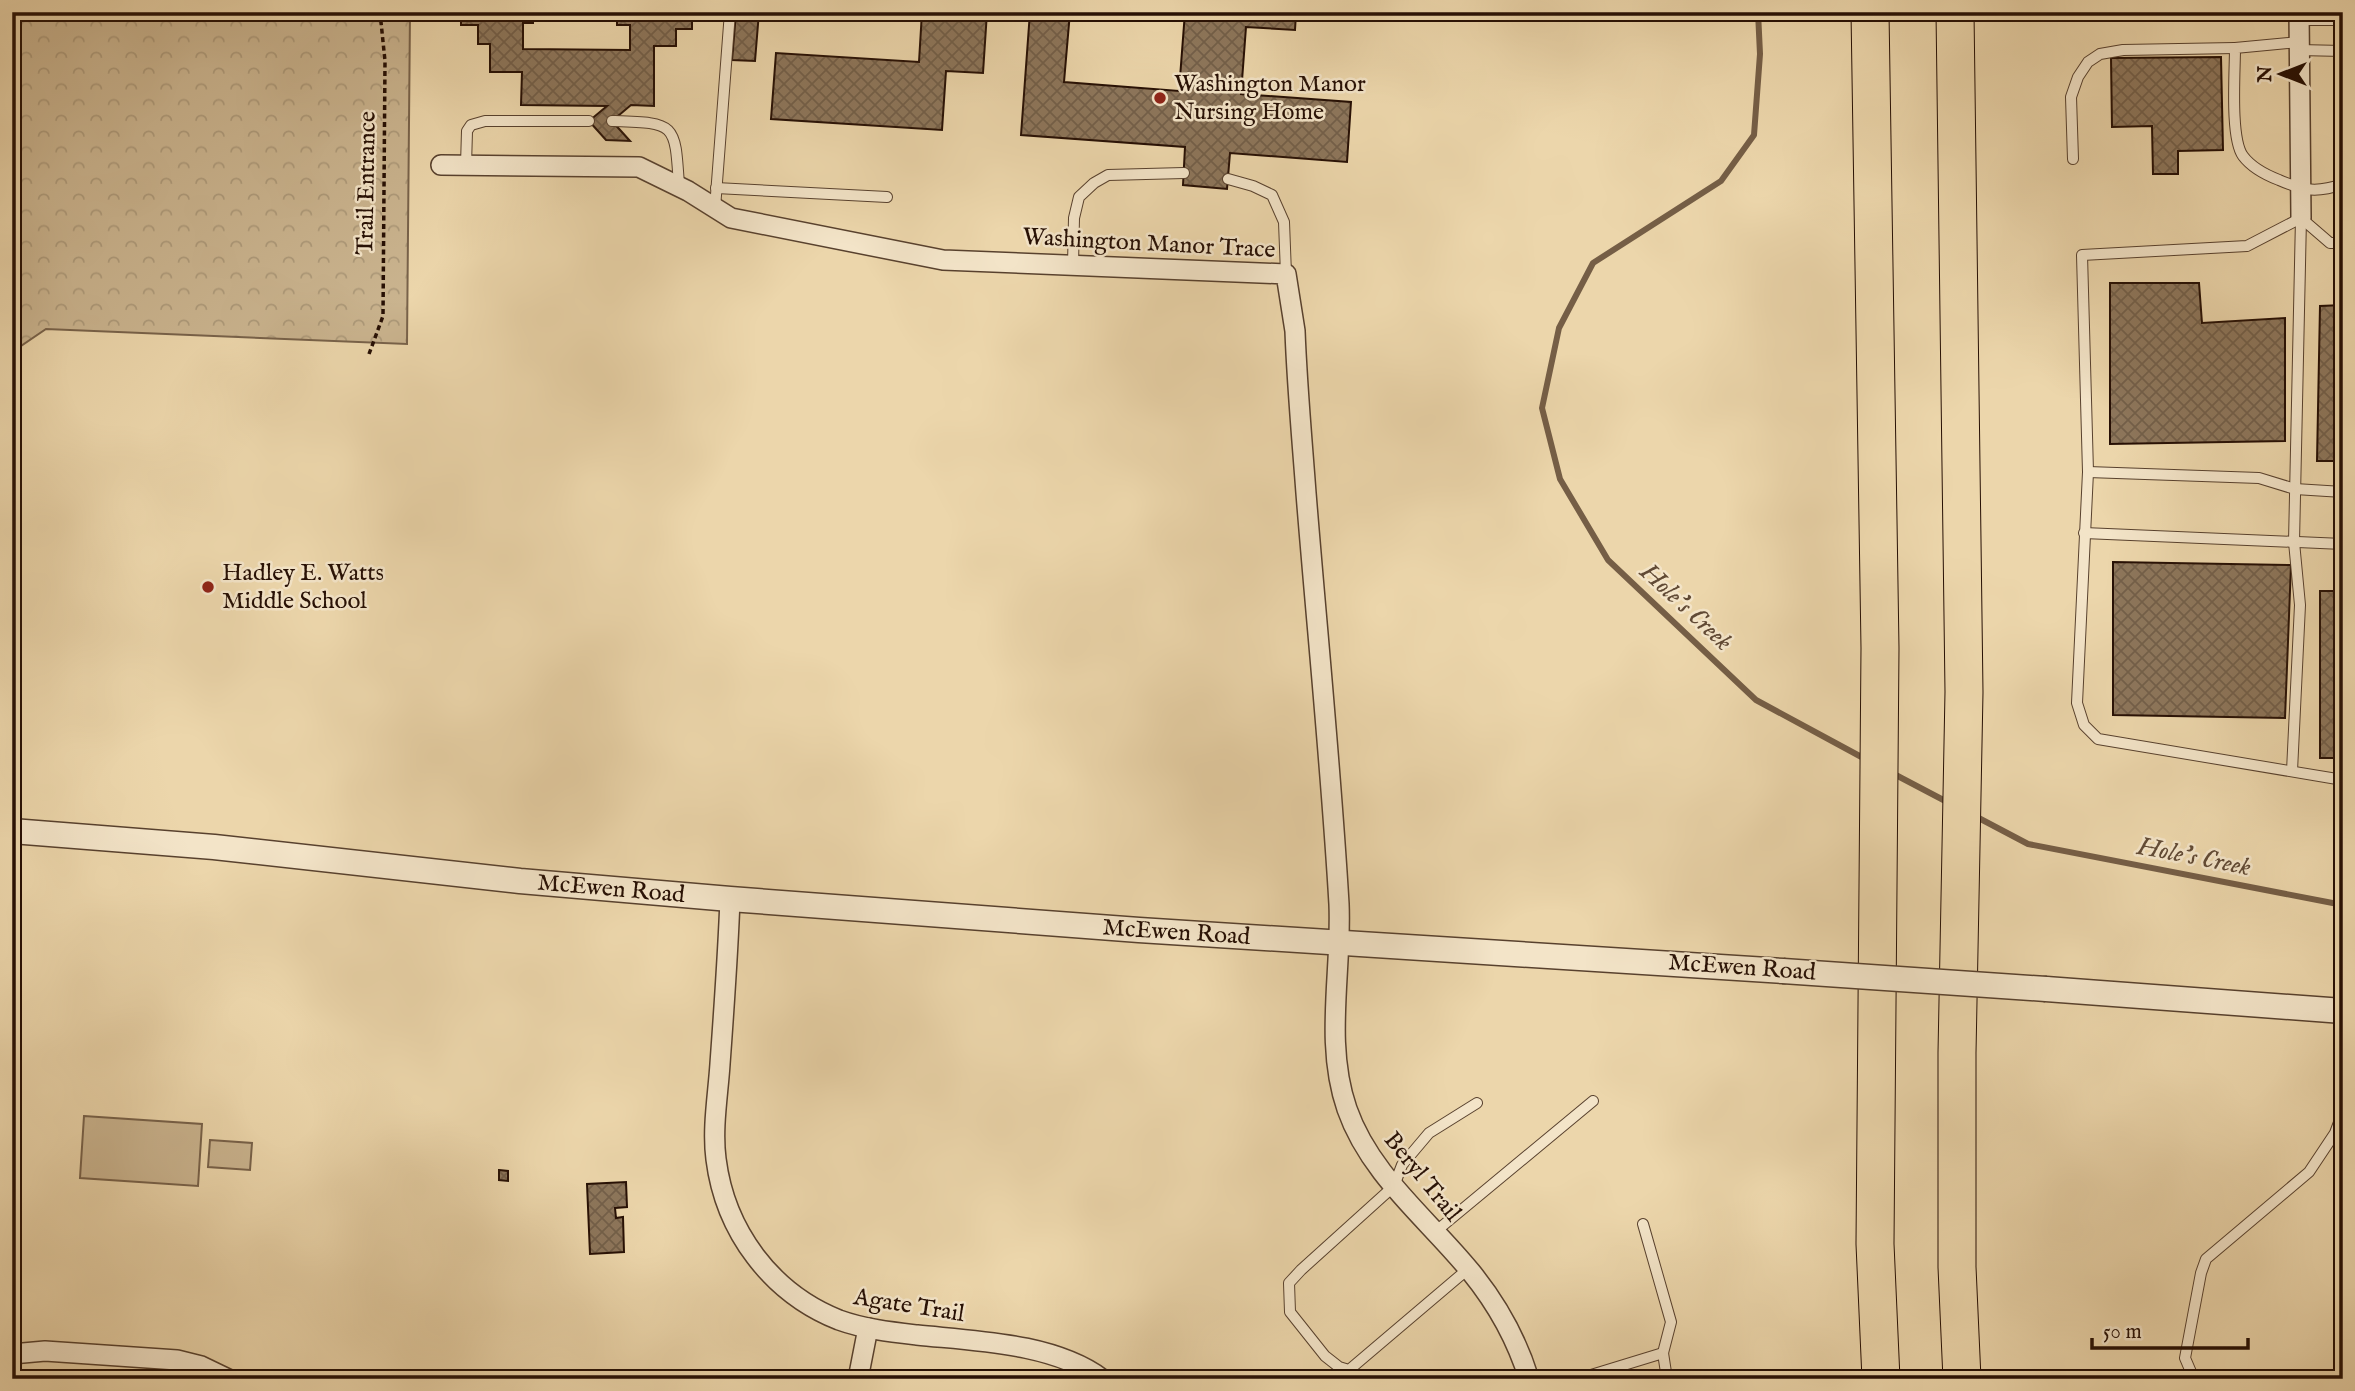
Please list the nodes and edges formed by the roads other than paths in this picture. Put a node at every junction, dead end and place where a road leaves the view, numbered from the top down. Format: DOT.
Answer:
graph roads {
  1 [pos="730,12"];
  2 [pos="1870,12"];
  3 [pos="1955,12"];
  4 [pos="2299,16"];
  5 [pos="2343,20"];
  6 [pos="2299,46"];
  7 [pos="2235,48"];
  8 [pos="2343,51"];
  9 [pos="589,121"];
  10 [pos="612,121"];
  11 [pos="2073,159"];
  12 [pos="441,165"];
  13 [pos="466,165"];
  14 [pos="1184,173"];
  15 [pos="1228,179"];
  16 [pos="2343,184"];
  17 [pos="679,187"];
  18 [pos="716,188"];
  19 [pos="2301,190"];
  20 [pos="887,197"];
  21 [pos="715,208"];
  22 [pos="2301,218"];
  23 [pos="2343,243"];
  24 [pos="1073,265"];
  25 [pos="1286,274"];
  26 [pos="2088,472"];
  27 [pos="2295,489"];
  28 [pos="2343,492"];
  29 [pos="2084,533"];
  30 [pos="2294,542"];
  31 [pos="2343,544"];
  32 [pos="2292,771"];
  33 [pos="2343,780"];
  34 [pos="12,831"];
  35 [pos="730,899"];
  36 [pos="1338,943"];
  37 [pos="2343,1011"];
  38 [pos="1593,1101"];
  39 [pos="1477,1103"];
  40 [pos="2343,1112"];
  41 [pos="1394,1186"];
  42 [pos="1643,1224"];
  43 [pos="1435,1233"];
  44 [pos="1468,1269"];
  45 [pos="868,1328"];
  46 [pos="1663,1353"];
  47 [pos="12,1354"];
  48 [pos="228,1379"];
  49 [pos="858,1379"];
  50 [pos="1102,1379"];
  51 [pos="1529,1379"];
  52 [pos="1578,1379"];
  53 [pos="1667,1379"];
  54 [pos="1881,1379"];
  55 [pos="1962,1379"];
  56 [pos="2194,1379"];
  1 -- 18 [label="lane"];
  2 -- 54 [label="highway"];
  3 -- 55 [label="highway"];
  4 -- 5 [label="lane"];
  4 -- 6 [label="street"];
  6 -- 7 [label="lane"];
  6 -- 8 [label="lane"];
  6 -- 19 [label="street"];
  7 -- 11 [label="lane"];
  7 -- 19 [label="lane"];
  9 -- 13 [label="lane"];
  10 -- 17 [label="lane"];
  12 -- 13 [label="street, Washington Manor Trace"];
  13 -- 17 [label="street, Washington Manor Trace"];
  14 -- 24 [label="lane"];
  15 -- 25 [label="lane"];
  16 -- 19 [label="lane"];
  17 -- 21 [label="street, Washington Manor Trace"];
  18 -- 20 [label="lane"];
  18 -- 21 [label="lane"];
  19 -- 22 [label="street"];
  21 -- 24 [label="street, Washington Manor Trace"];
  22 -- 23 [label="lane"];
  22 -- 26 [label="lane"];
  22 -- 27 [label="lane"];
  24 -- 25 [label="street, Washington Manor Trace"];
  25 -- 36 [label="street, Washington Manor Trace"];
  26 -- 27 [label="lane"];
  26 -- 29 [label="lane"];
  27 -- 28 [label="lane"];
  27 -- 30 [label="lane"];
  29 -- 30 [label="lane"];
  29 -- 32 [label="lane"];
  30 -- 31 [label="lane"];
  30 -- 32 [label="lane"];
  32 -- 33 [label="lane"];
  34 -- 35 [label="street, McEwen Road"];
  35 -- 36 [label="street, McEwen Road"];
  35 -- 45 [label="street, Agate Trail"];
  36 -- 37 [label="street, McEwen Road, bridge"];
  36 -- 41 [label="street, Beryl Trail"];
  38 -- 43 [label="lane"];
  39 -- 41 [label="lane"];
  40 -- 56 [label="lane"];
  41 -- 43 [label="street, Beryl Trail"];
  41 -- 44 [label="lane"];
  42 -- 46 [label="lane"];
  43 -- 44 [label="street, Beryl Trail"];
  44 -- 51 [label="street, Beryl Trail"];
  45 -- 49 [label="street"];
  45 -- 50 [label="street, Agate Trail"];
  46 -- 52 [label="lane"];
  46 -- 53 [label="lane"];
  47 -- 48 [label="street"];
}
